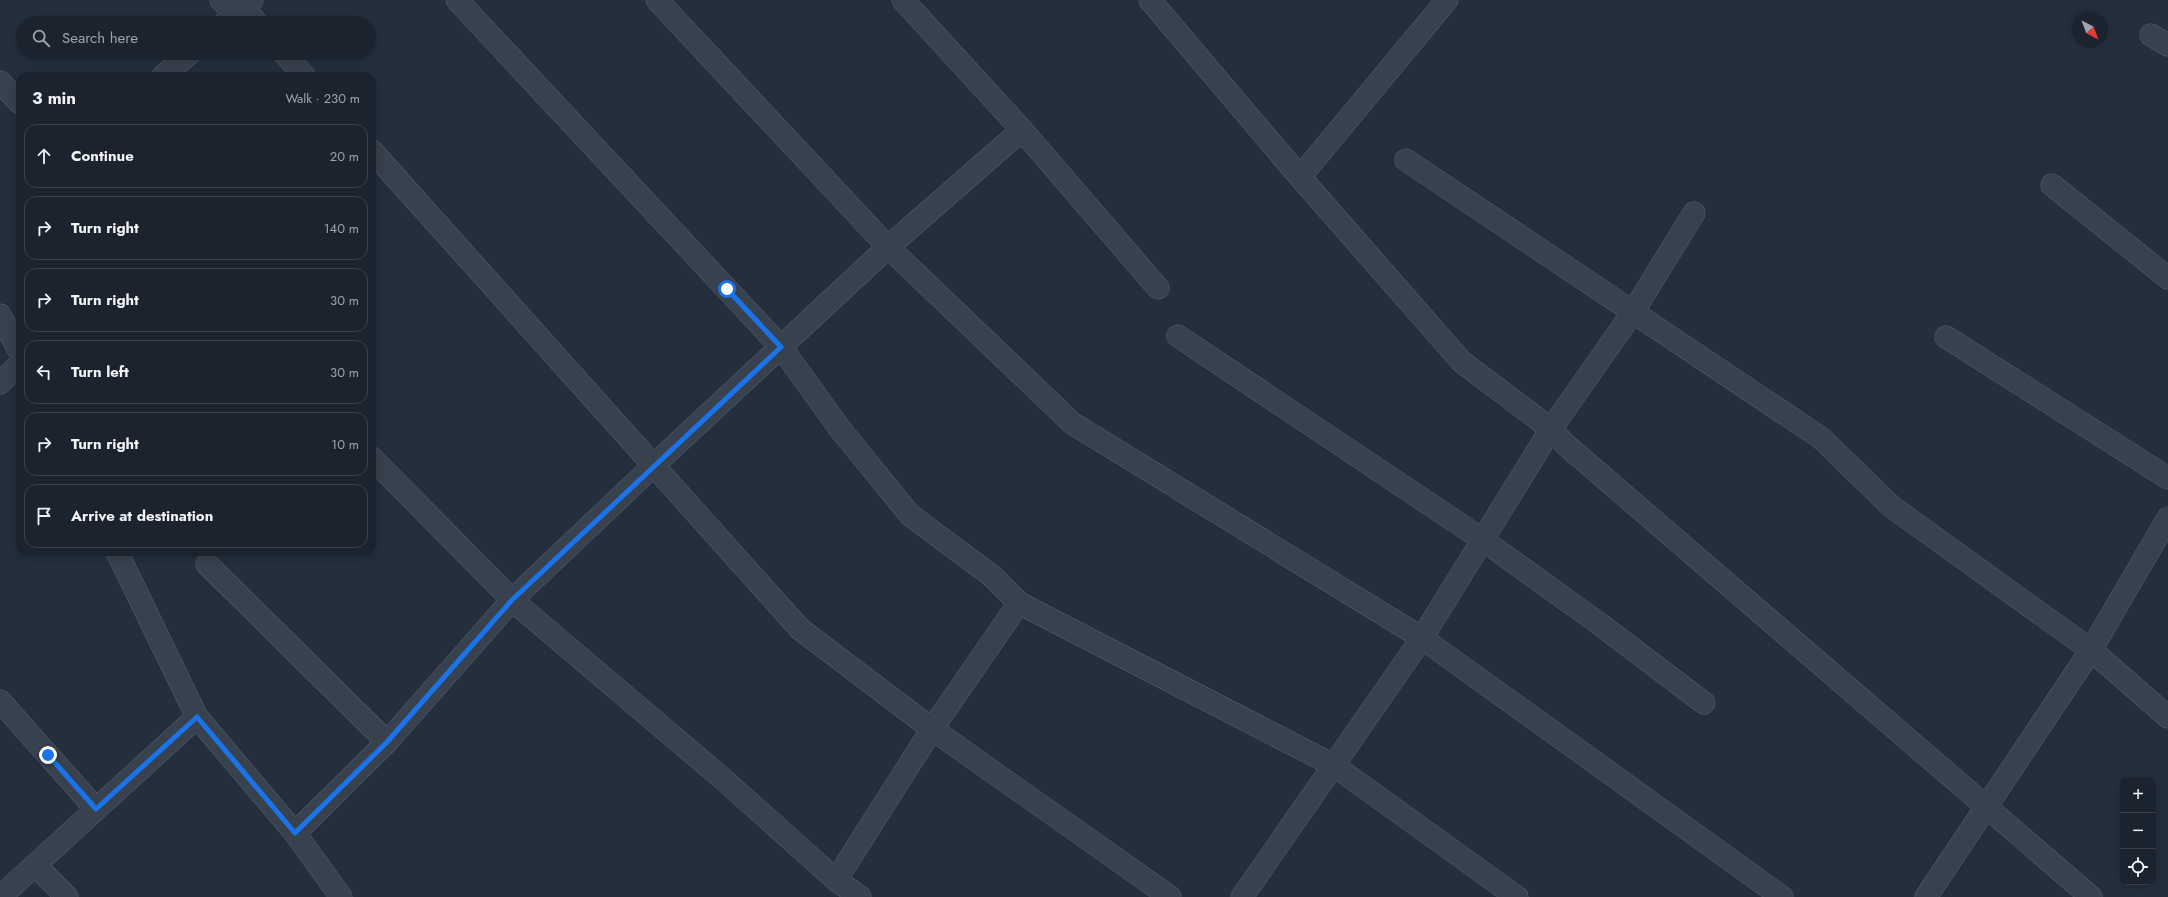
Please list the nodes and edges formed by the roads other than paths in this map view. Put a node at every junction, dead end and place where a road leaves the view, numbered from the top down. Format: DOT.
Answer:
graph roads {
  1 [pos="457,0"];
  2 [pos="657,0"];
  3 [pos="903,0"];
  4 [pos="1150,0"];
  5 [pos="1447,0"];
  6 [pos="182,60"];
  7 [pos="290,60"];
  8 [pos="168,72"];
  9 [pos="301,72"];
  10 [pos="0,82"];
  11 [pos="16,98"];
  12 [pos="1022,130"];
  13 [pos="376,156"];
  14 [pos="1406,160"];
  15 [pos="1300,177"];
  16 [pos="2052,185"];
  17 [pos="1694,213"];
  18 [pos="888,248"];
  19 [pos="2168,278"];
  20 [pos="1158,288"];
  21 [pos="1633,312"];
  22 [pos="0,315"];
  23 [pos="1178,336"];
  24 [pos="1946,337"];
  25 [pos="16,345"];
  26 [pos="781,347"];
  27 [pos="16,368"];
  28 [pos="0,384"];
  29 [pos="1551,429"];
  30 [pos="376,462"];
  31 [pos="653,466"];
  32 [pos="2168,478"];
  33 [pos="2168,518"];
  34 [pos="1483,540"];
  35 [pos="119,556"];
  36 [pos="207,564"];
  37 [pos="512,600"];
  38 [pos="1019,604"];
  39 [pos="1422,638"];
  40 [pos="2091,650"];
  41 [pos="0,701"];
  42 [pos="1704,703"];
  43 [pos="197,717"];
  44 [pos="2168,717"];
  45 [pos="932,728"];
  46 [pos="387,742"];
  47 [pos="1333,765"];
  48 [pos="1988,807"];
  49 [pos="96,809"];
  50 [pos="295,833"];
  51 [pos="35,865"];
  52 [pos="836,880"];
  53 [pos="0,897"];
  54 [pos="67,897"];
  55 [pos="341,897"];
  56 [pos="860,897"];
  57 [pos="1170,897"];
  58 [pos="1242,897"];
  59 [pos="1517,897"];
  60 [pos="1782,897"];
  61 [pos="1926,897"];
  62 [pos="2091,897"];
  1 -- 26 [label="street"];
  2 -- 18 [label="street"];
  3 -- 12 [label="street"];
  4 -- 15 [label="street"];
  5 -- 15 [label="street"];
  6 -- 8 [label="street"];
  7 -- 9 [label="street"];
  10 -- 11 [label="street"];
  12 -- 18 [label="street"];
  12 -- 20 [label="street"];
  13 -- 31 [label="street"];
  14 -- 21 [label="street"];
  15 -- 29 [label="street"];
  16 -- 19 [label="street"];
  17 -- 21 [label="street"];
  18 -- 26 [label="street"];
  18 -- 39 [label="street"];
  21 -- 29 [label="street"];
  21 -- 40 [label="street"];
  22 -- 25 [label="street"];
  23 -- 34 [label="street"];
  24 -- 32 [label="street"];
  26 -- 31 [label="street"];
  26 -- 38 [label="street"];
  27 -- 28 [label="street"];
  29 -- 34 [label="street"];
  29 -- 48 [label="street"];
  30 -- 37 [label="street"];
  31 -- 37 [label="street"];
  31 -- 45 [label="street"];
  33 -- 40 [label="street"];
  34 -- 39 [label="street"];
  34 -- 42 [label="street"];
  35 -- 43 [label="street"];
  36 -- 46 [label="street"];
  37 -- 46 [label="street"];
  37 -- 52 [label="street"];
  38 -- 45 [label="street"];
  38 -- 47 [label="street"];
  39 -- 47 [label="street"];
  39 -- 60 [label="street"];
  40 -- 44 [label="street"];
  40 -- 48 [label="street"];
  41 -- 49 [label="street"];
  43 -- 49 [label="street"];
  43 -- 50 [label="street"];
  45 -- 52 [label="street"];
  45 -- 57 [label="street"];
  46 -- 50 [label="street"];
  47 -- 58 [label="street"];
  47 -- 59 [label="street"];
  48 -- 61 [label="street"];
  48 -- 62 [label="street"];
  49 -- 51 [label="street"];
  50 -- 55 [label="street"];
  51 -- 53 [label="street"];
  51 -- 54 [label="street"];
  52 -- 56 [label="street"];
}
